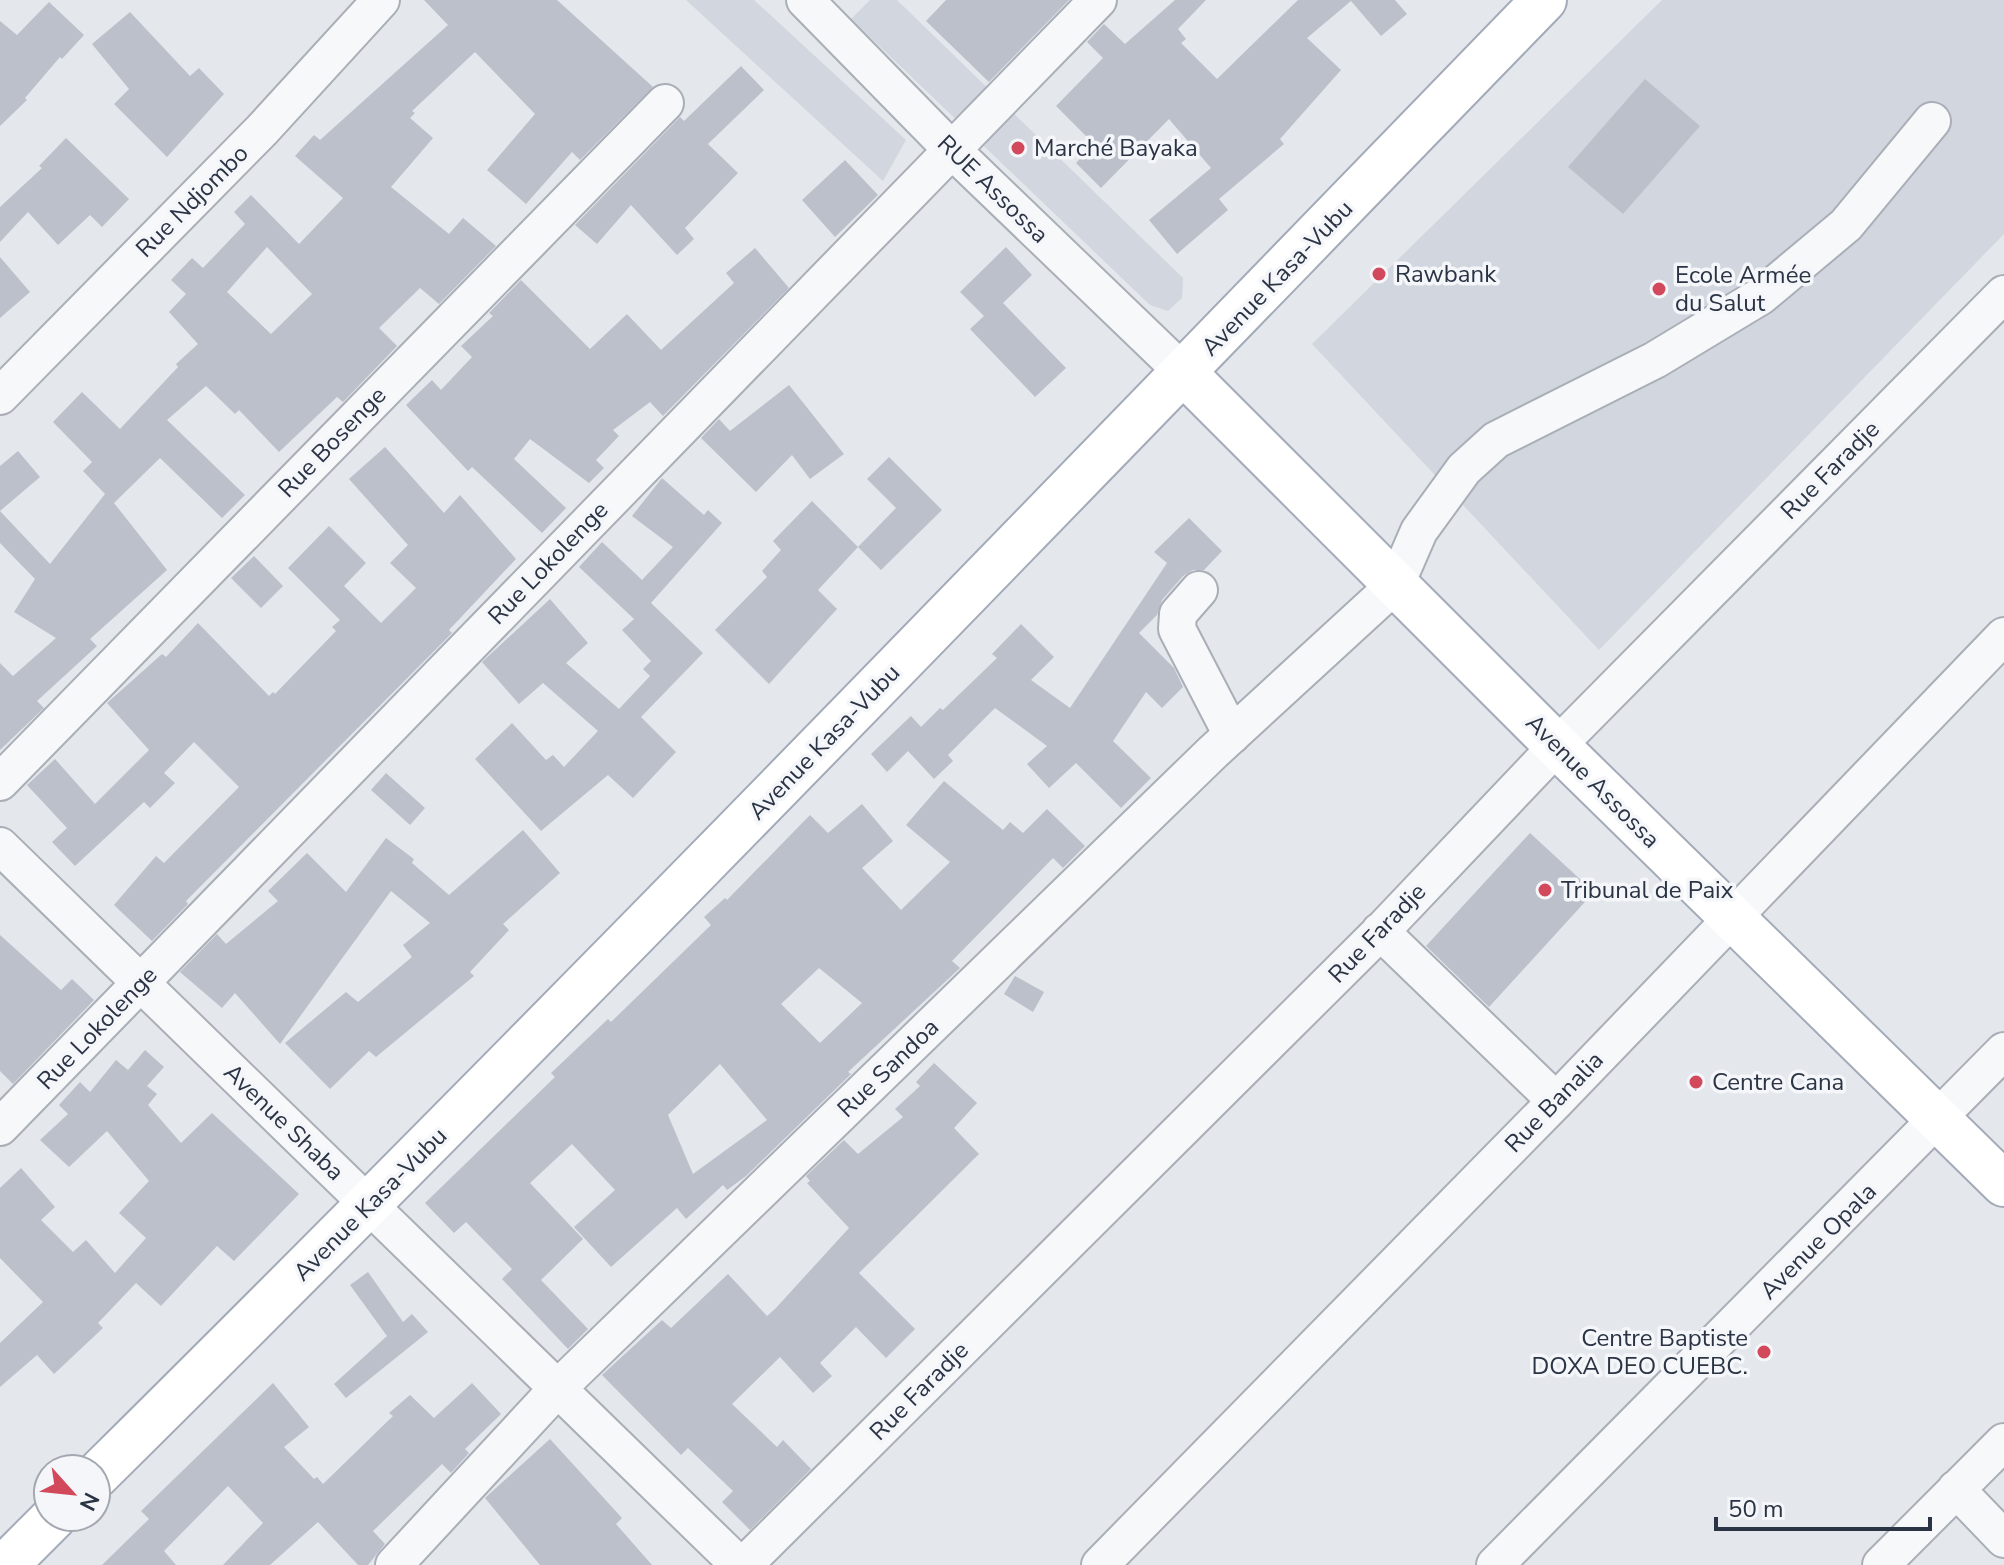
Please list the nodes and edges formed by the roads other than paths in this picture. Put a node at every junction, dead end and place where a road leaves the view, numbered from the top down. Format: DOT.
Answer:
graph roads {
  1 [pos="805,0"];
  2 [pos="1098,0"];
  3 [pos="1544,0"];
  4 [pos="381,2"];
  5 [pos="665,103"];
  6 [pos="1932,121"];
  7 [pos="950,148"];
  8 [pos="2004,294"];
  9 [pos="1185,374"];
  10 [pos="0,396"];
  11 [pos="1396,584"];
  12 [pos="1199,590"];
  13 [pos="2004,636"];
  14 [pos="1232,735"];
  15 [pos="1557,746"];
  16 [pos="0,782"];
  17 [pos="0,846"];
  18 [pos="1731,918"];
  19 [pos="1380,931"];
  20 [pos="140,984"];
  21 [pos="2004,1051"];
  22 [pos="1556,1101"];
  23 [pos="1938,1121"];
  24 [pos="0,1127"];
  25 [pos="2004,1184"];
  26 [pos="370,1204"];
  27 [pos="559,1387"];
  28 [pos="2004,1442"];
  29 [pos="112,1460"];
  30 [pos="1956,1489"];
  31 [pos="38,1533"];
  32 [pos="2004,1539"];
  33 [pos="6,1565"];
  34 [pos="394,1565"];
  35 [pos="742,1565"];
  36 [pos="1100,1565"];
  37 [pos="1495,1565"];
  38 [pos="1881,1565"];
  1 -- 7 [label="street, RUE Assossa"];
  2 -- 7 [label="street, Rue Lokolenge"];
  3 -- 9 [label="main road, Avenue Kasa-Vubu"];
  4 -- 10 [label="street, Rue Ndjombo"];
  5 -- 16 [label="street, Rue Bosenge"];
  6 -- 11 [label="street"];
  7 -- 9 [label="street, RUE Assossa"];
  7 -- 20 [label="street, Rue Lokolenge"];
  8 -- 15 [label="street, Rue Faradje"];
  9 -- 11 [label="main road, Avenue Assossa"];
  9 -- 26 [label="main road, Avenue Kasa-Vubu"];
  11 -- 14 [label="street, Rue Sandoa"];
  11 -- 15 [label="main road, Avenue Assossa"];
  12 -- 14 [label="street"];
  13 -- 18 [label="street, Rue Banalia"];
  14 -- 27 [label="street, Rue Sandoa"];
  15 -- 18 [label="main road, Avenue Assossa"];
  15 -- 19 [label="street, Rue Faradje"];
  17 -- 20 [label="street, Avenue Shaba"];
  18 -- 22 [label="street, Rue Banalia"];
  18 -- 23 [label="main road, Avenue Assossa"];
  19 -- 22 [label="street"];
  19 -- 35 [label="street, Rue Faradje"];
  20 -- 24 [label="street, Rue Lokolenge"];
  20 -- 26 [label="street, Avenue Shaba"];
  21 -- 23 [label="street, Avenue Opala"];
  22 -- 36 [label="street, Rue Banalia"];
  23 -- 25 [label="main road, Avenue Assossa"];
  23 -- 37 [label="street, Avenue Opala"];
  26 -- 27 [label="street, Avenue Shaba"];
  26 -- 29 [label="main road, Avenue Kasa-Vubu"];
  27 -- 34 [label="street, Rue Sandoa"];
  27 -- 35 [label="street, Avenue Shaba"];
  28 -- 30 [label="street"];
  30 -- 32 [label="street"];
  30 -- 38 [label="street"];
  31 -- 33 [label="main road"];
}
